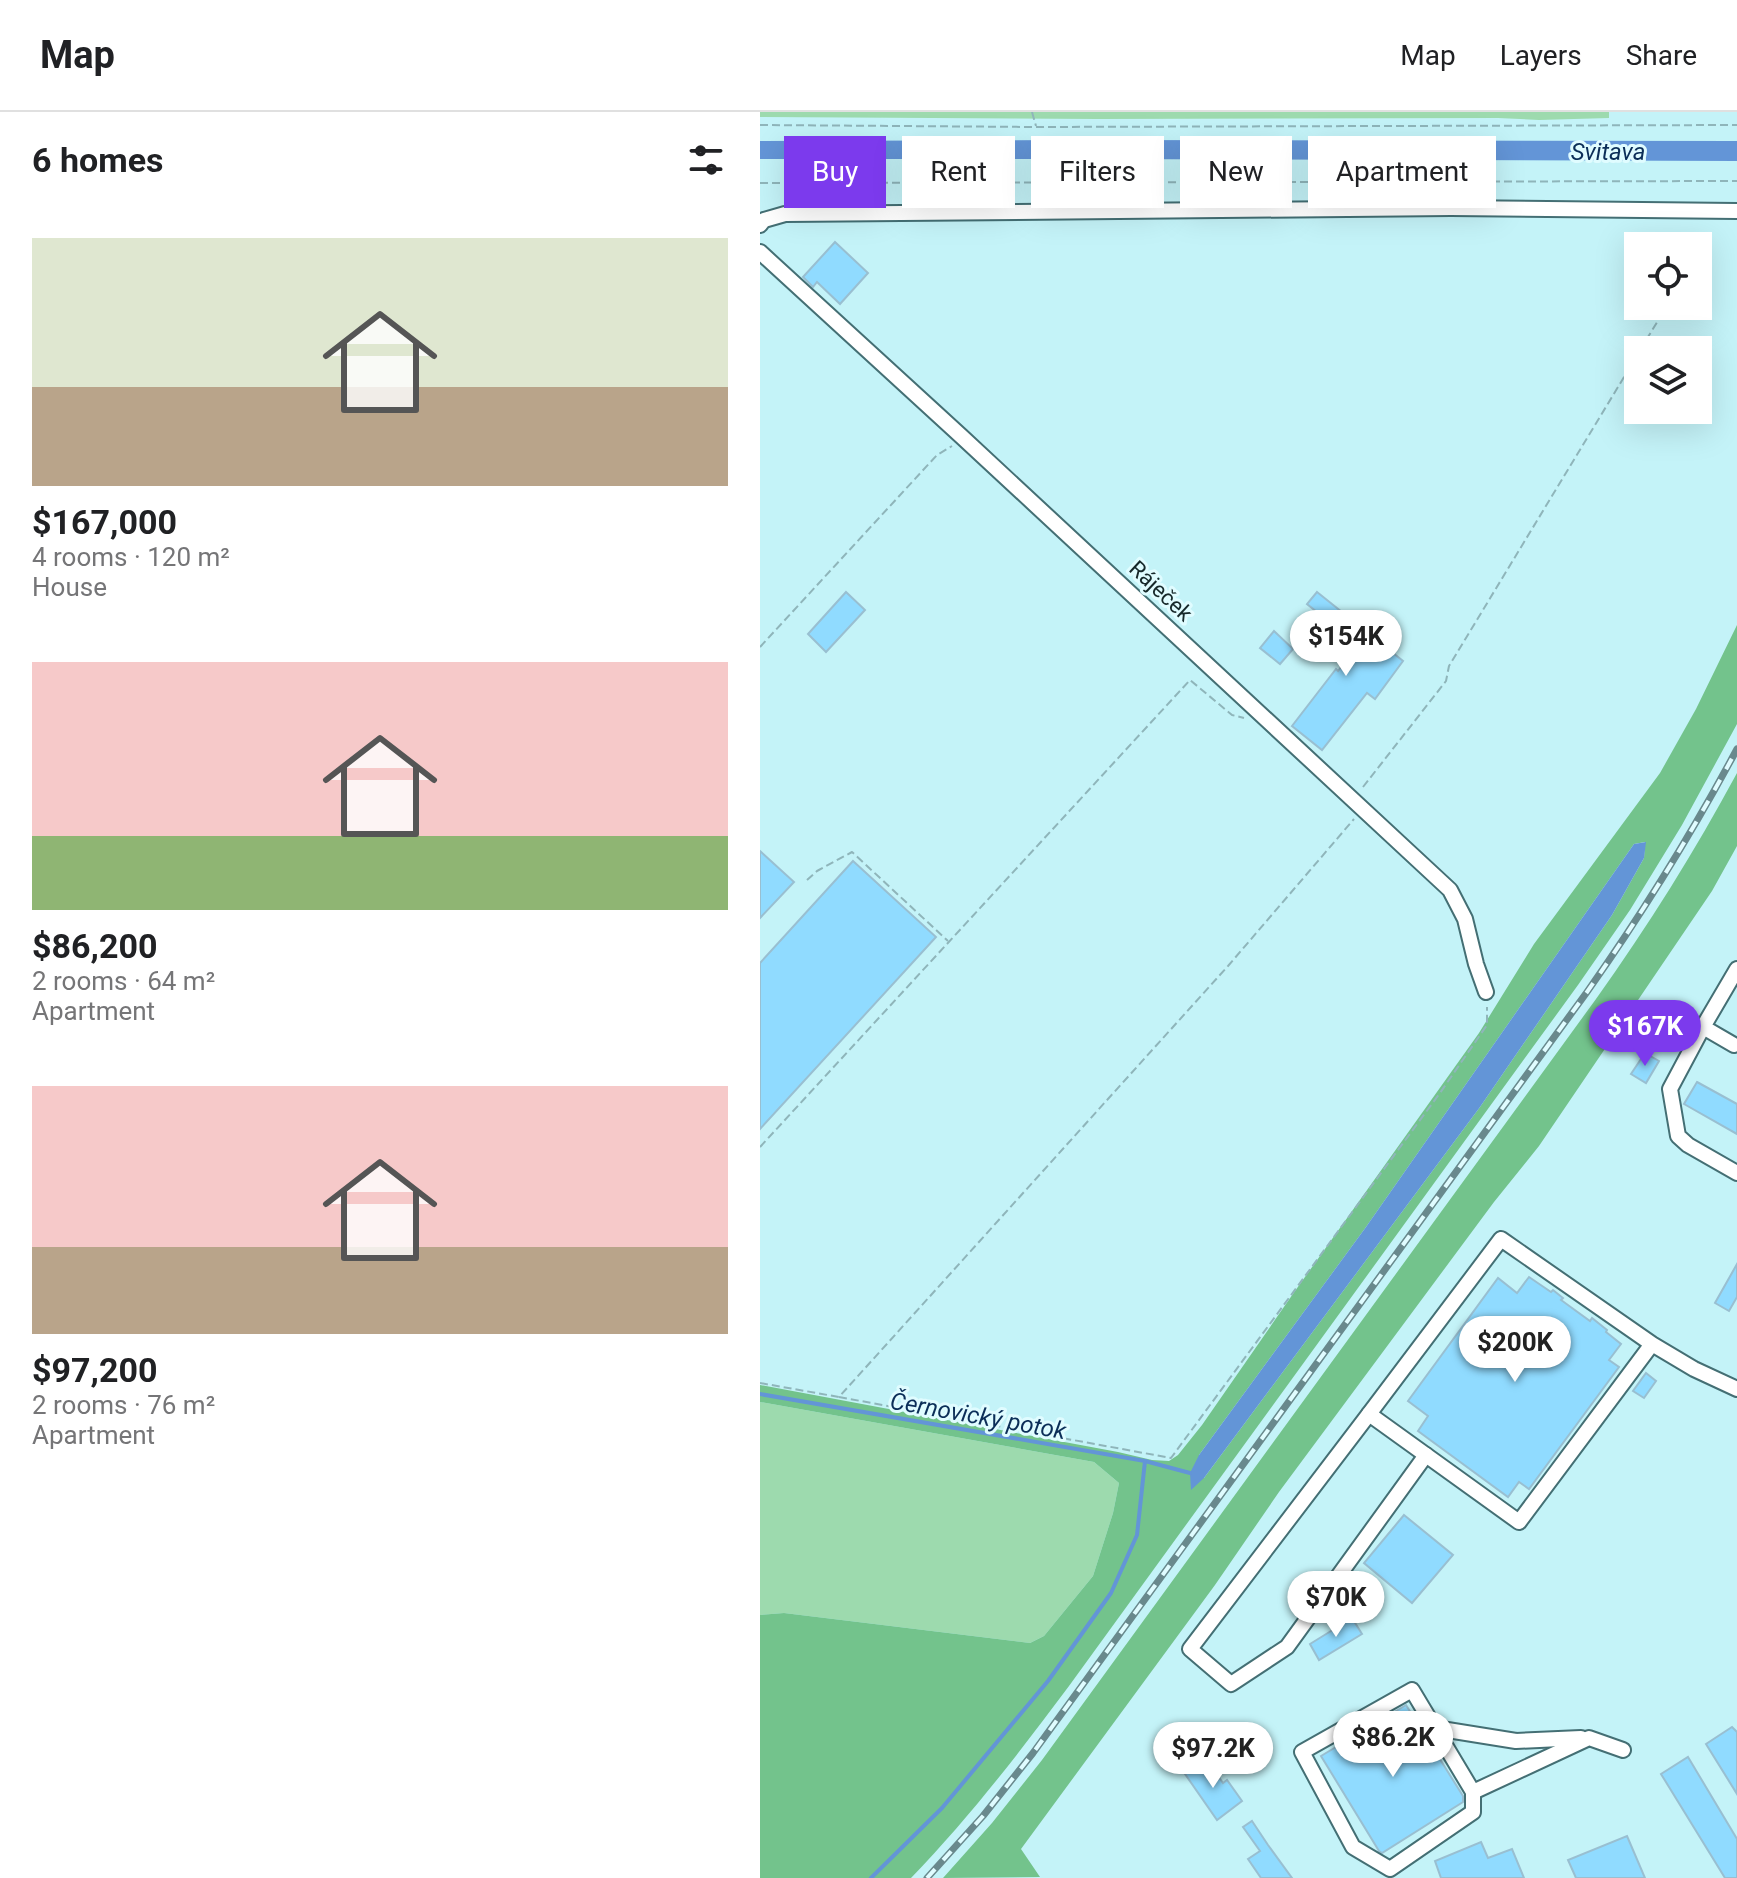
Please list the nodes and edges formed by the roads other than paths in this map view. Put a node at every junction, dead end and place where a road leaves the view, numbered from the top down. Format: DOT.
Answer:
graph roads {
  1 [pos="1737,211"];
  2 [pos="760,225"];
  3 [pos="760,252"];
  4 [pos="1737,969"];
  5 [pos="1486,992"];
  6 [pos="1703,1027"];
  7 [pos="1736,1046"];
  8 [pos="1737,1173"];
  9 [pos="1652,1344"];
  10 [pos="1737,1389"];
  11 [pos="1369,1414"];
  12 [pos="1426,1455"];
  13 [pos="1435,1728"];
  14 [pos="1589,1738"];
  15 [pos="1623,1750"];
  16 [pos="1473,1792"];
  1 -- 2 [label="street"];
  3 -- 5 [label="street, Ráječek"];
  4 -- 6 [label="street"];
  6 -- 7 [label="street"];
  6 -- 8 [label="street"];
  9 -- 10 [label="street"];
  9 -- 11 [label="street"];
  9 -- 12 [label="street"];
  11 -- 12 [label="street"];
  11 -- 12 [label="street"];
  13 -- 14 [label="street"];
  13 -- 16 [label="street"];
  13 -- 16 [label="street"];
  14 -- 15 [label="street"];
  14 -- 16 [label="street"];
}
